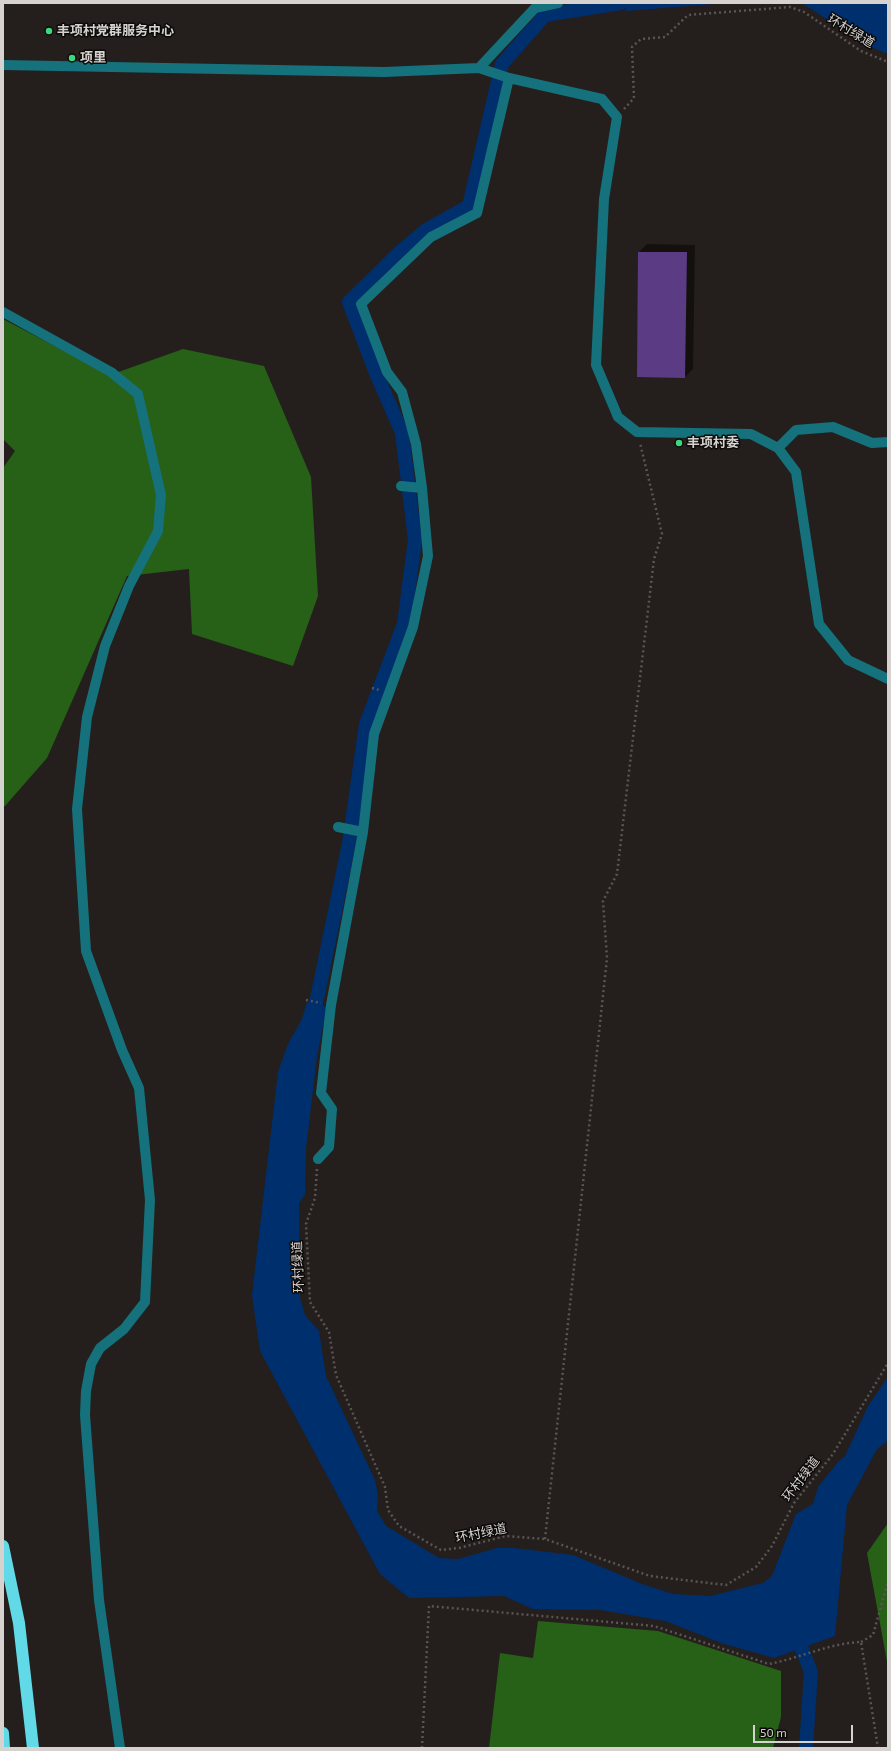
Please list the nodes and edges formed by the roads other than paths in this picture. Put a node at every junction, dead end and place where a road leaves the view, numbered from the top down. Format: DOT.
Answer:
graph roads {
  1 [pos="558,3"];
  2 [pos="3,68"];
  3 [pos="479,68"];
  4 [pos="509,78"];
  5 [pos="3,312"];
  6 [pos="888,442"];
  7 [pos="778,448"];
  8 [pos="401,486"];
  9 [pos="422,488"];
  10 [pos="888,679"];
  11 [pos="341,828"];
  12 [pos="360,831"];
  13 [pos="318,1159"];
  14 [pos="3,1546"];
  15 [pos="3,1733"];
  16 [pos="4,1748"];
  17 [pos="33,1748"];
  18 [pos="120,1748"];
  1 -- 3 [label="street"];
  2 -- 3 [label="street"];
  3 -- 4 [label="street"];
  4 -- 7 [label="street"];
  4 -- 9 [label="street"];
  5 -- 18 [label="street"];
  6 -- 7 [label="street"];
  7 -- 10 [label="street"];
  8 -- 9 [label="street"];
  9 -- 12 [label="street"];
  11 -- 12 [label="street"];
  12 -- 13 [label="street"];
  14 -- 17 [label="highway"];
  15 -- 16 [label="highway"];
}
